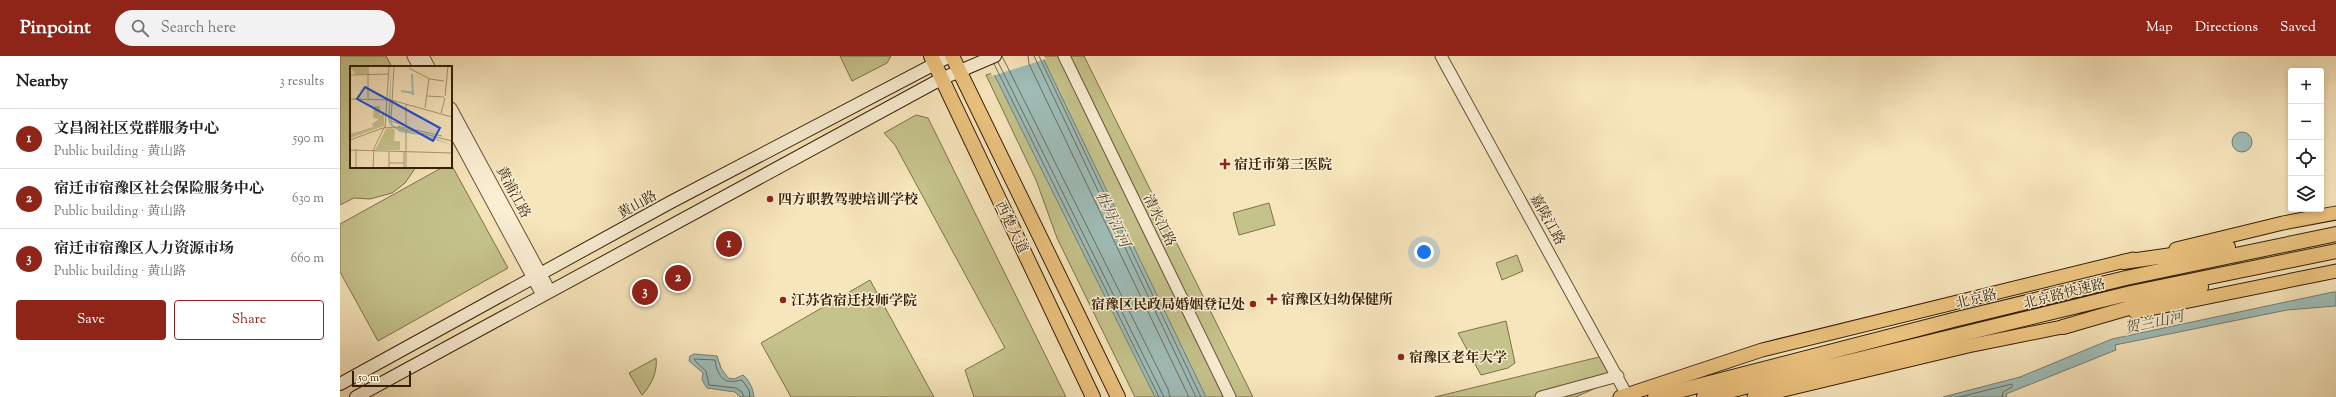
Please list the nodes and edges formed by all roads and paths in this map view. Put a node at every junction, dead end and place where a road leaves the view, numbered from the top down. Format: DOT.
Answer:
graph roads {
  1 [pos="413,56"];
  2 [pos="423,56"];
  3 [pos="951,56"];
  4 [pos="1064,56"];
  5 [pos="1441,56"];
  6 [pos="990,58"];
  7 [pos="933,60"];
  8 [pos="418,66"];
  9 [pos="428,66"];
  10 [pos="958,72"];
  11 [pos="941,79"];
  12 [pos="452,110"];
  13 [pos="452,128"];
  14 [pos="2336,213"];
  15 [pos="2336,224"];
  16 [pos="2336,234"];
  17 [pos="2336,251"];
  18 [pos="2336,258"];
  19 [pos="2123,262"];
  20 [pos="2336,271"];
  21 [pos="537,276"];
  22 [pos="546,293"];
  23 [pos="2063,327"];
  24 [pos="1618,376"];
  25 [pos="340,384"];
  26 [pos="1625,396"];
  27 [pos="356,397"];
  28 [pos="1093,397"];
  29 [pos="1118,397"];
  30 [pos="1230,397"];
  31 [pos="1541,397"];
  32 [pos="1655,397"];
  33 [pos="1704,397"];
  34 [pos="1754,397"];
  1 -- 8 [label="street"];
  2 -- 9 [label="street"];
  3 -- 7 [label="main road, 黄山路"];
  3 -- 10 [label="highway"];
  4 -- 30 [label="street, 清水江路"];
  5 -- 24 [label="street, 嘉陵江路"];
  6 -- 10 [label="main road"];
  7 -- 11 [label="highway, 西楚大道"];
  7 -- 21 [label="main road, 黄山路"];
  10 -- 11 [label="main road"];
  10 -- 29 [label="highway, 西楚大道"];
  11 -- 22 [label="main road"];
  11 -- 28 [label="highway, 西楚大道"];
  12 -- 21 [label="street, 黄浦江路"];
  13 -- 21 [label="street, 黄浦江路"];
  14 -- 19 [label="main road, 北京路"];
  15 -- 19 [label="highway"];
  16 -- 32 [label="highway, 北京路快速路"];
  17 -- 33 [label="highway, 北京路快速路"];
  18 -- 23 [label="highway"];
  19 -- 26 [label="main road, 北京路"];
  20 -- 23 [label="main road"];
  21 -- 22 [label="street, 黄浦江路"];
  21 -- 25 [label="main road, 黄山路"];
  22 -- 27 [label="main road"];
  23 -- 34 [label="main road"];
  24 -- 26 [label="street, 嘉陵江路"];
  24 -- 31 [label="street"];
}
